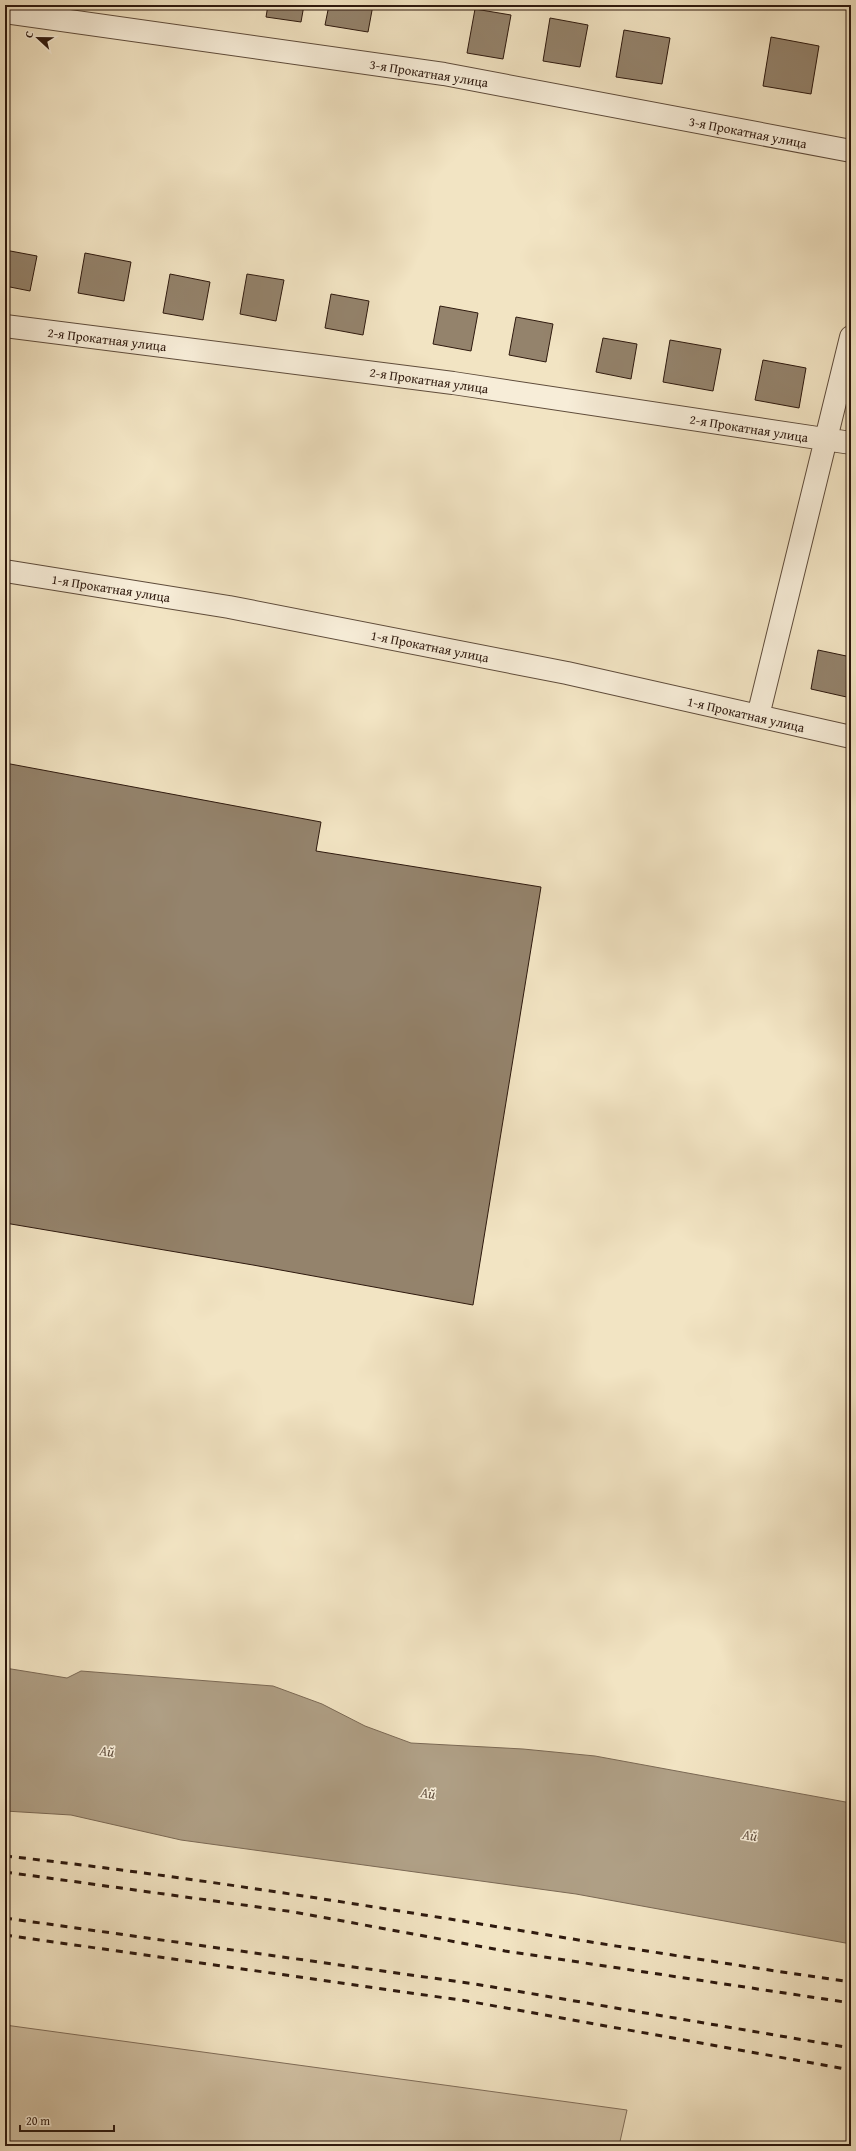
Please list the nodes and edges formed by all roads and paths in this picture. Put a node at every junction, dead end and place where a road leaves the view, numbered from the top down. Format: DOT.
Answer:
graph roads {
  1 [pos="5,12"];
  2 [pos="851,151"];
  3 [pos="5,326"];
  4 [pos="851,337"];
  5 [pos="826,440"];
  6 [pos="851,443"];
  7 [pos="5,572"];
  8 [pos="758,716"];
  9 [pos="851,737"];
  1 -- 2 [label="street, 3-я Прокатная улица"];
  3 -- 5 [label="street, 2-я Прокатная улица"];
  4 -- 5 [label="street"];
  5 -- 6 [label="street, 2-я Прокатная улица"];
  5 -- 8 [label="street"];
  7 -- 8 [label="street, 1-я Прокатная улица"];
  8 -- 9 [label="street, 1-я Прокатная улица"];
}
